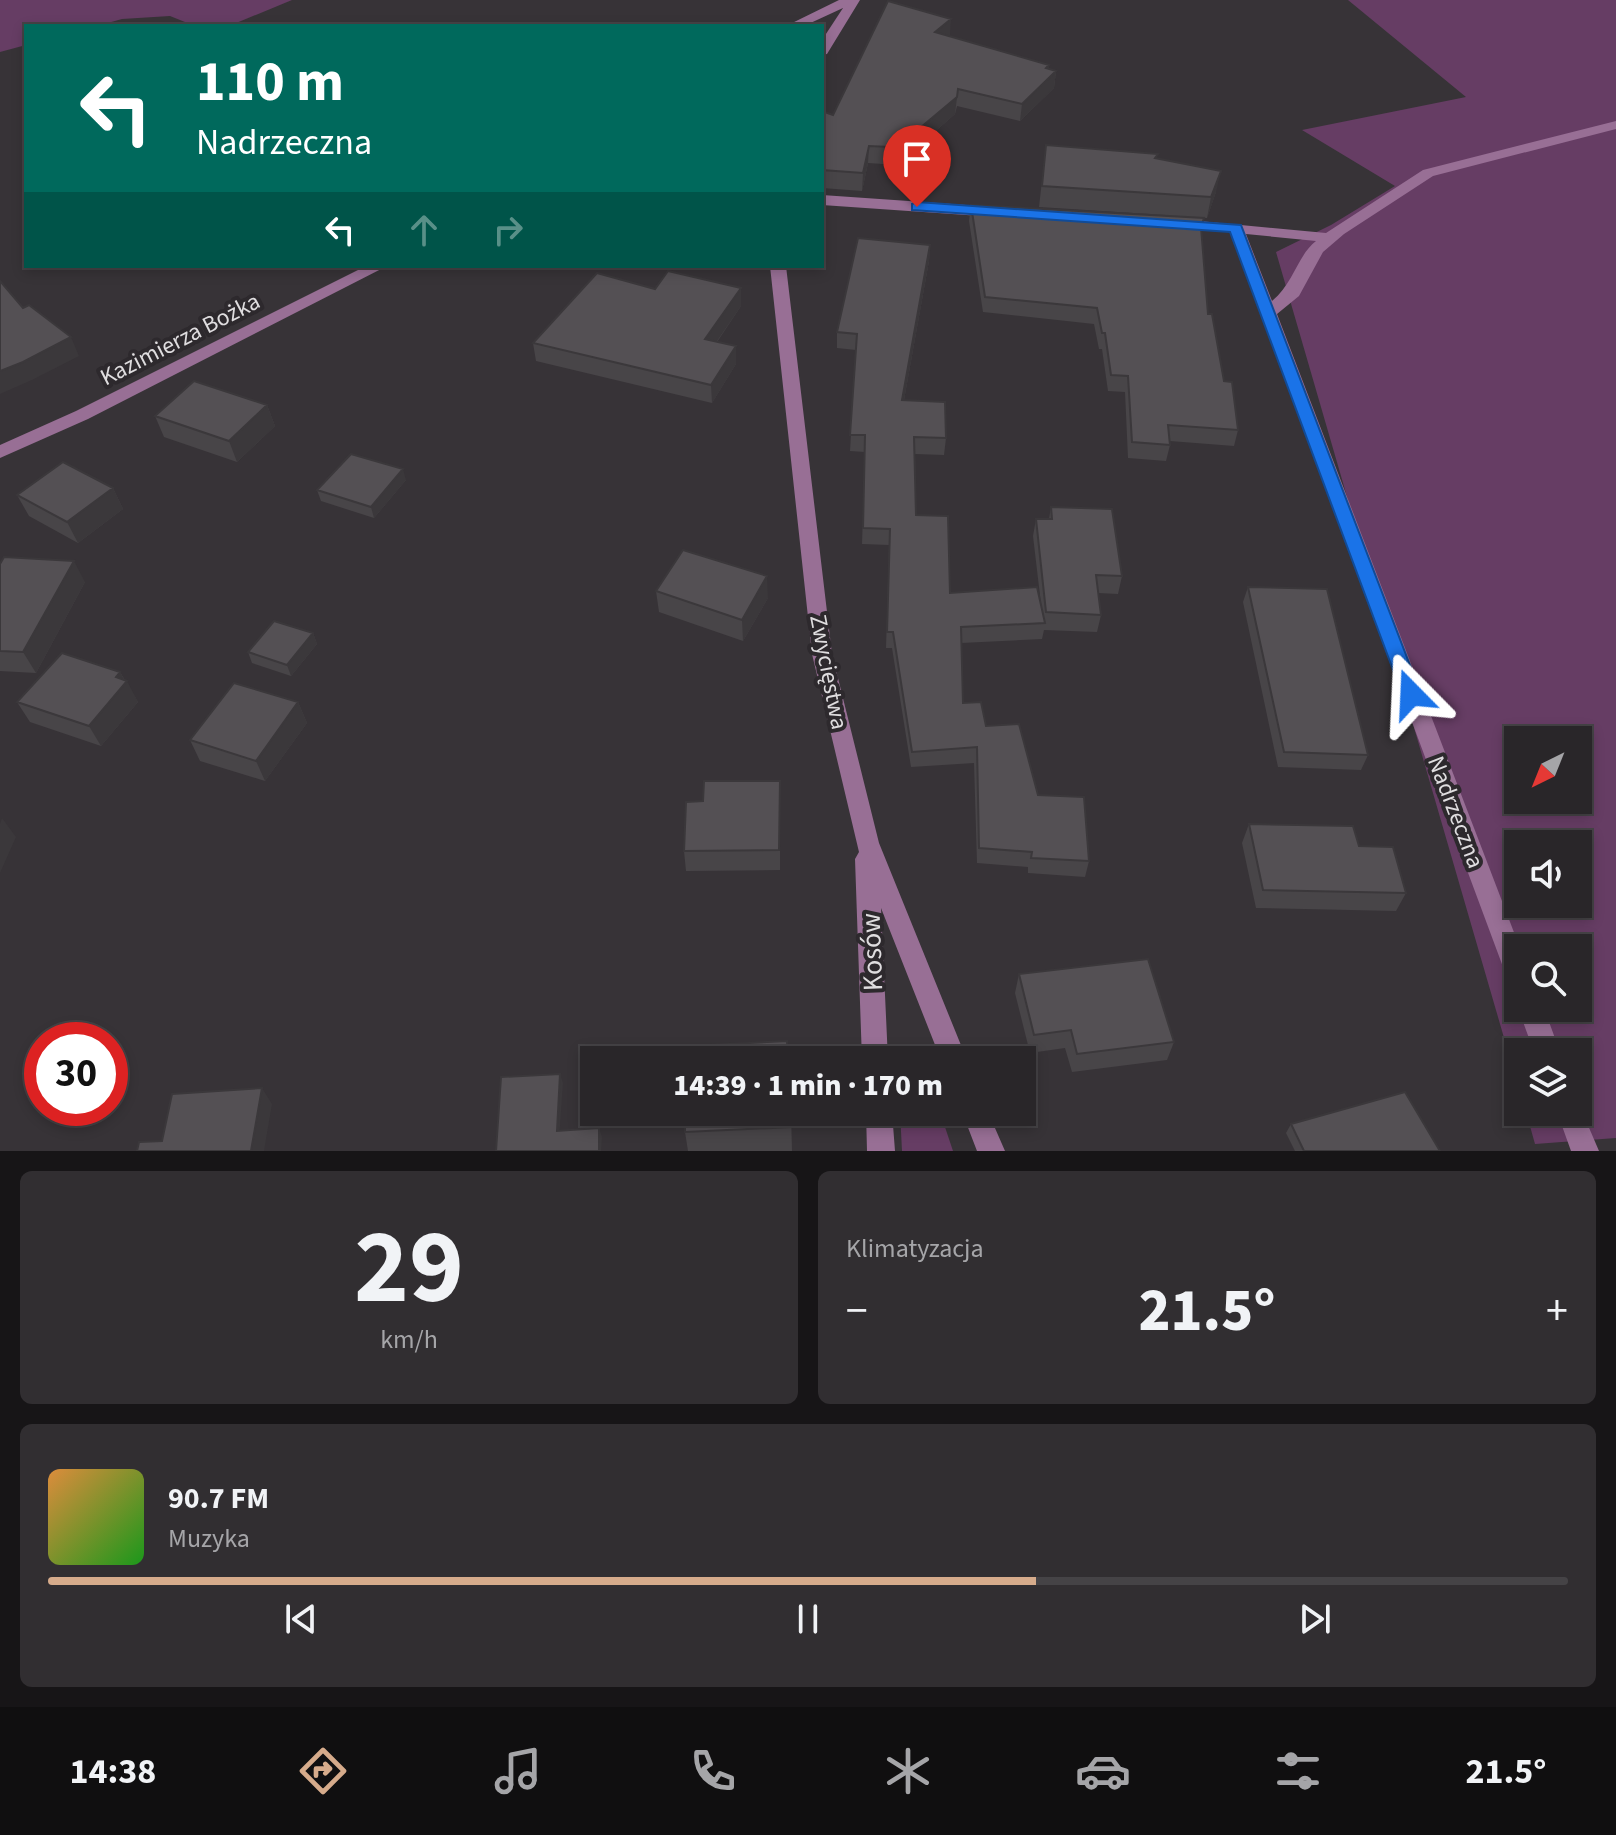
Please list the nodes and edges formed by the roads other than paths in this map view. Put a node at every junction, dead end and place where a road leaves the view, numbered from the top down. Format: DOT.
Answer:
graph roads {
  1 [pos="852,0"];
  2 [pos="798,24"];
  3 [pos="824,48"];
  4 [pos="1616,125"];
  5 [pos="824,200"];
  6 [pos="1013,213"];
  7 [pos="1156,223"];
  8 [pos="1236,228"];
  9 [pos="1330,238"];
  10 [pos="375,268"];
  11 [pos="778,268"];
  12 [pos="1268,313"];
  13 [pos="0,452"];
  14 [pos="867,843"];
  15 [pos="1504,938"];
  16 [pos="874,1046"];
  17 [pos="948,1046"];
  18 [pos="880,1126"];
  19 [pos="981,1126"];
  20 [pos="1575,1126"];
  21 [pos="881,1151"];
  22 [pos="991,1151"];
  23 [pos="1585,1151"];
  1 -- 2 [label="street"];
  1 -- 3 [label="street"];
  4 -- 9 [label="street"];
  5 -- 6 [label="street"];
  7 -- 8 [label="street"];
  8 -- 9 [label="street"];
  8 -- 12 [label="street, Nadrzeczna"];
  9 -- 12 [label="street"];
  10 -- 13 [label="street, Kazimierza Bożka"];
  11 -- 14 [label="street, Zwycięstwa"];
  12 -- 15 [label="street, Nadrzeczna"];
  14 -- 16 [label="street, Kosów"];
  14 -- 17 [label="street, Zwycięstwa"];
  18 -- 21 [label="street"];
  19 -- 22 [label="street"];
  20 -- 23 [label="street"];
}
